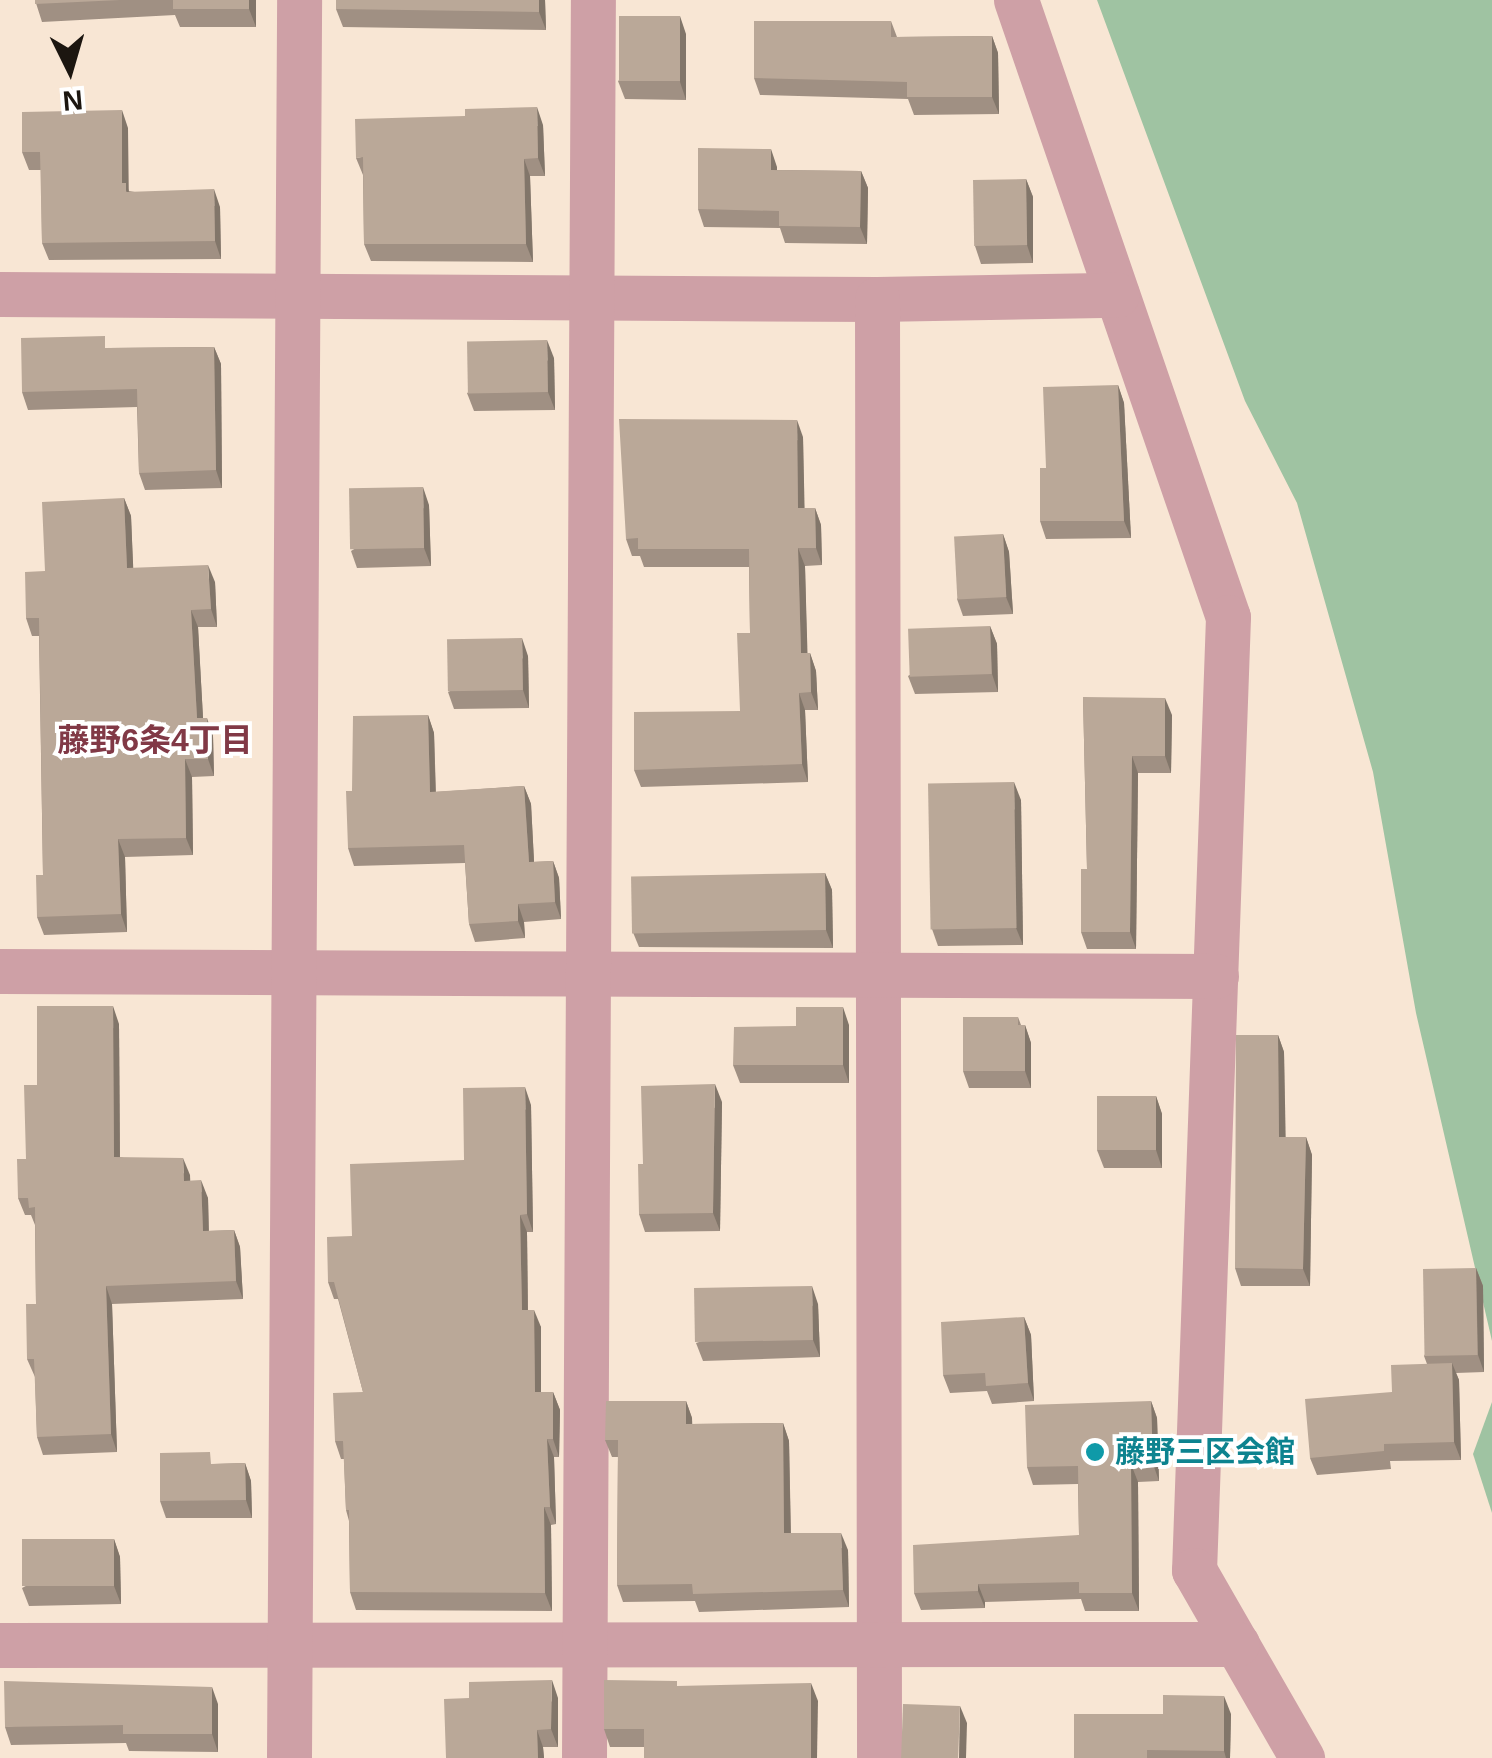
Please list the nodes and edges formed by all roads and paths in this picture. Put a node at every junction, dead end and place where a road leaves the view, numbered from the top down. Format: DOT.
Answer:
graph roads {
  1 [pos="299,0"];
  2 [pos="593,0"];
  3 [pos="1016,0"];
  4 [pos="0,294"];
  5 [pos="591,294"];
  6 [pos="1117,295"];
  7 [pos="298,296"];
  8 [pos="877,299"];
  9 [pos="0,971"];
  10 [pos="294,973"];
  11 [pos="878,973"];
  12 [pos="591,975"];
  13 [pos="1216,976"];
  14 [pos="1237,1644"];
  15 [pos="0,1645"];
  16 [pos="880,1645"];
  17 [pos="584,1646"];
  18 [pos="290,1648"];
  19 [pos="288,1758"];
  20 [pos="584,1758"];
  21 [pos="878,1758"];
  22 [pos="1302,1758"];
  1 -- 7 [label="street"];
  2 -- 5 [label="street"];
  3 -- 6 [label="street"];
  4 -- 7 [label="street"];
  5 -- 7 [label="street"];
  5 -- 8 [label="street"];
  5 -- 12 [label="street"];
  6 -- 8 [label="street"];
  6 -- 13 [label="street"];
  7 -- 10 [label="street"];
  8 -- 11 [label="street"];
  9 -- 10 [label="street"];
  10 -- 12 [label="street"];
  10 -- 18 [label="street"];
  11 -- 12 [label="street"];
  11 -- 13 [label="street"];
  11 -- 16 [label="street"];
  12 -- 17 [label="street"];
  13 -- 14 [label="street"];
  14 -- 16 [label="street"];
  14 -- 22 [label="street"];
  15 -- 18 [label="street"];
  16 -- 17 [label="street"];
  16 -- 21 [label="street"];
  17 -- 18 [label="street"];
  17 -- 20 [label="street"];
  18 -- 19 [label="street"];
}
